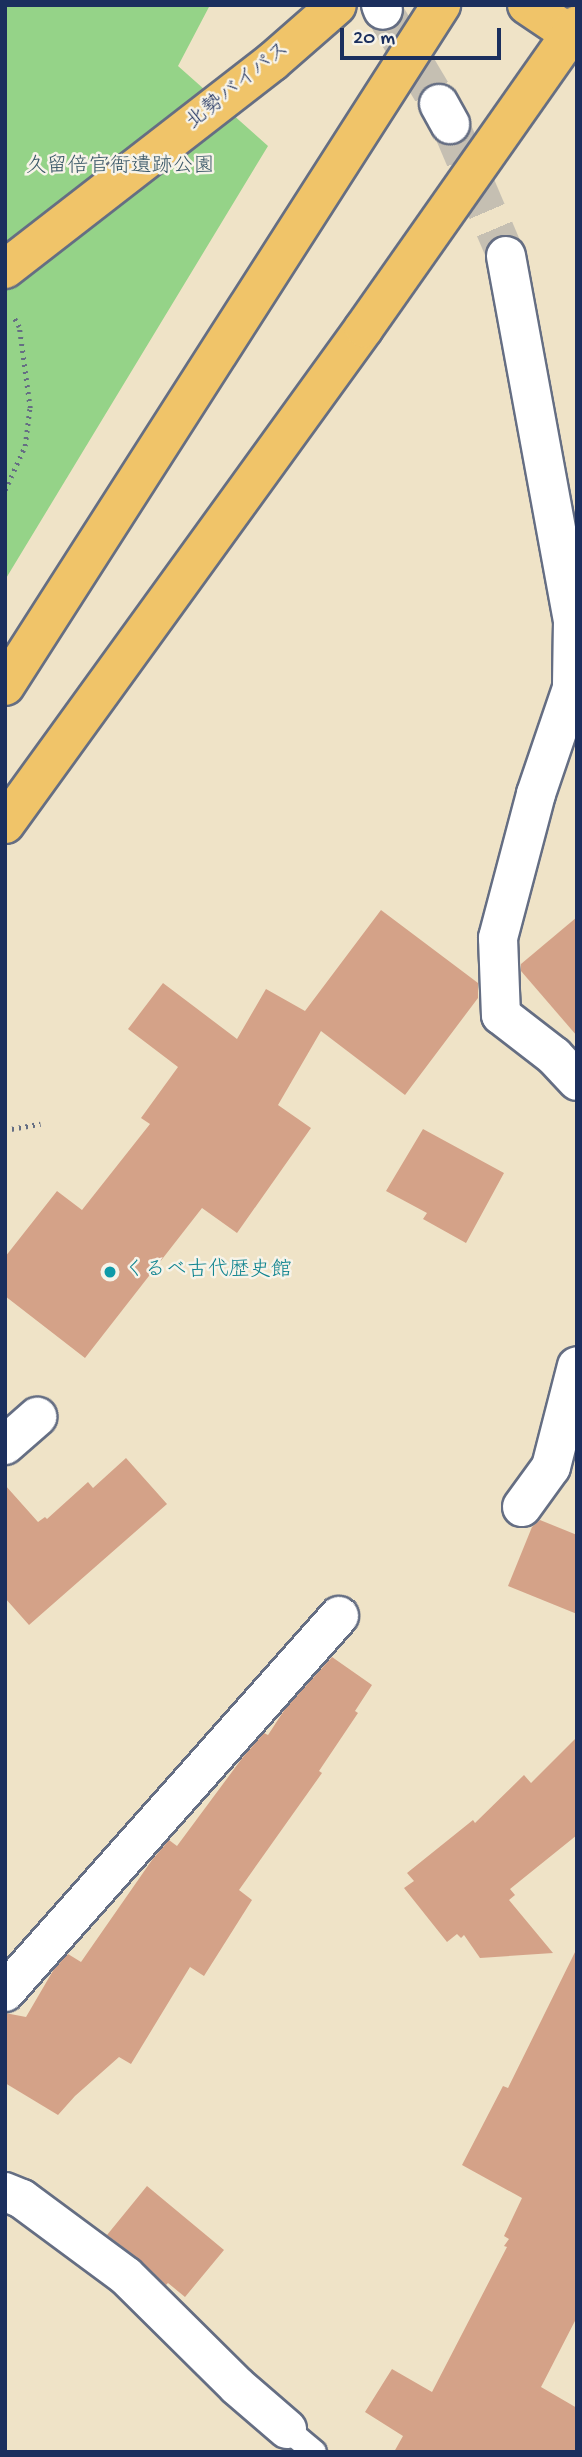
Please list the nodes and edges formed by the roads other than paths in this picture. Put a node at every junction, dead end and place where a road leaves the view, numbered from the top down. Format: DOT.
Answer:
graph roads {
  1 [pos="337,5"];
  2 [pos="440,5"];
  3 [pos="527,5"];
  4 [pos="574,29"];
  5 [pos="506,256"];
  6 [pos="5,269"];
  7 [pos="5,686"];
  8 [pos="5,824"];
  9 [pos="574,1072"];
  10 [pos="577,1366"];
  11 [pos="37,1417"];
  12 [pos="5,1445"];
  13 [pos="522,1507"];
  14 [pos="339,1616"];
  15 [pos="5,1992"];
  16 [pos="5,2192"];
  17 [pos="300,2440"];
  1 -- 6 [label="highway, 北勢バイパス"];
  2 -- 7 [label="highway"];
  3 -- 4 [label="highway"];
  4 -- 8 [label="highway"];
  5 -- 9 [label="street"];
  10 -- 13 [label="street"];
  11 -- 12 [label="street"];
  14 -- 15 [label="street"];
  16 -- 17 [label="street"];
}
